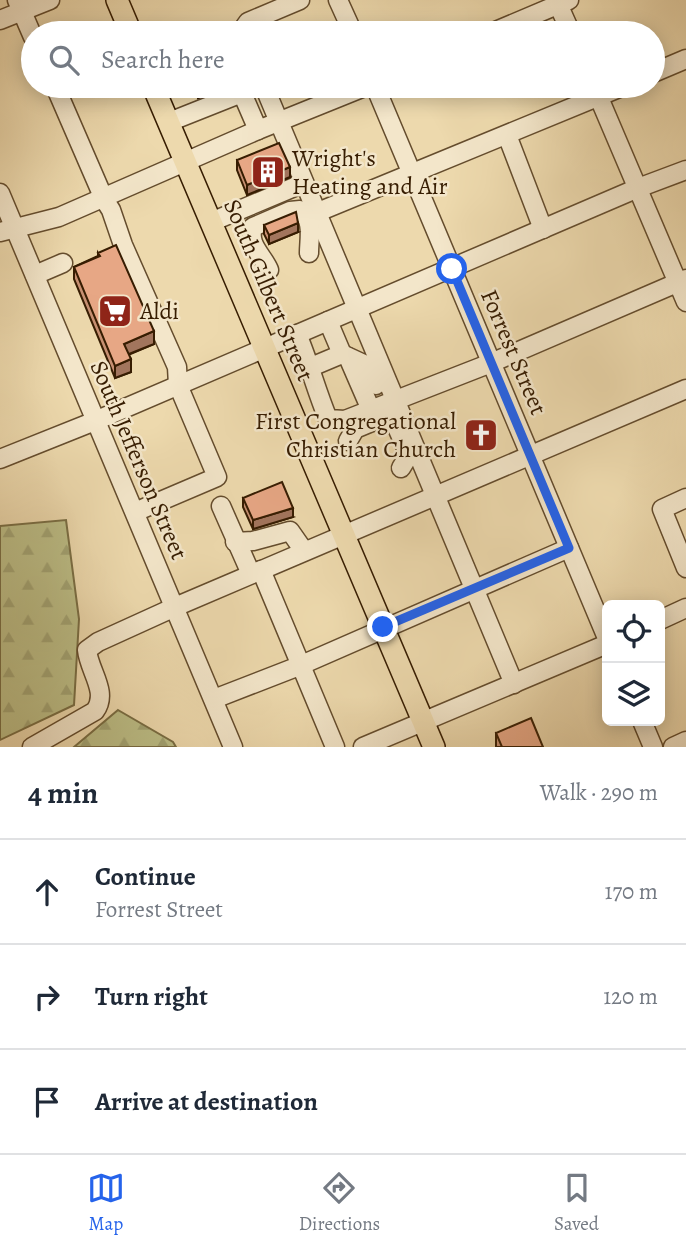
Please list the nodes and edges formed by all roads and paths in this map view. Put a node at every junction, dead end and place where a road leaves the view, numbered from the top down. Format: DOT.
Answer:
graph roads {
  1 [pos="50,0"];
  2 [pos="117,0"];
  3 [pos="300,0"];
  4 [pos="338,0"];
  5 [pos="564,2"];
  6 [pos="20,6"];
  7 [pos="0,20"];
  8 [pos="126,21"];
  9 [pos="250,21"];
  10 [pos="348,21"];
  11 [pos="519,21"];
  12 [pos="568,21"];
  13 [pos="686,59"];
  14 [pos="665,69"];
  15 [pos="60,98"];
  16 [pos="161,98"];
  17 [pos="223,98"];
  18 [pos="244,98"];
  19 [pos="269,98"];
  20 [pos="338,98"];
  21 [pos="380,98"];
  22 [pos="582,98"];
  23 [pos="599,98"];
  24 [pos="169,122"];
  25 [pos="279,122"];
  26 [pos="258,130"];
  27 [pos="507,135"];
  28 [pos="186,163"];
  29 [pos="686,170"];
  30 [pos="412,174"];
  31 [pos="304,183"];
  32 [pos="638,188"];
  33 [pos="0,193"];
  34 [pos="104,199"];
  35 [pos="318,212"];
  36 [pos="211,222"];
  37 [pos="543,229"];
  38 [pos="8,231"];
  39 [pos="309,253"];
  40 [pos="63,264"];
  41 [pos="452,269"];
  42 [pos="269,270"];
  43 [pos="35,275"];
  44 [pos="682,281"];
  45 [pos="686,302"];
  46 [pos="358,308"];
  47 [pos="328,321"];
  48 [pos="297,334"];
  49 [pos="265,348"];
  50 [pos="345,355"];
  51 [pos="491,363"];
  52 [pos="311,367"];
  53 [pos="178,385"];
  54 [pos="686,389"];
  55 [pos="383,405"];
  56 [pos="95,421"];
  57 [pos="348,441"];
  58 [pos="531,455"];
  59 [pos="0,458"];
  60 [pos="401,468"];
  61 [pos="435,496"];
  62 [pos="686,498"];
  63 [pos="221,506"];
  64 [pos="135,512"];
  65 [pos="344,534"];
  66 [pos="235,541"];
  67 [pos="569,548"];
  68 [pos="304,551"];
  69 [pos="686,568"];
  70 [pos="256,572"];
  71 [pos="476,588"];
  72 [pos="175,607"];
  73 [pos="686,608"];
  74 [pos="665,618"];
  75 [pos="602,626"];
  76 [pos="383,627"];
  77 [pos="602,646"];
  78 [pos="299,666"];
  79 [pos="514,684"];
  80 [pos="214,699"];
  81 [pos="424,723"];
  82 [pos="644,726"];
  83 [pos="686,741"];
  84 [pos="32,747"];
  85 [pos="233,747"];
  86 [pos="335,747"];
  87 [pos="363,747"];
  88 [pos="434,747"];
  89 [pos="653,747"];
  90 [pos="673,747"];
  1 -- 6 [label="street"];
  2 -- 8 [label="main road"];
  3 -- 9 [label="street"];
  4 -- 10 [label="street"];
  5 -- 11 [label="street"];
  5 -- 12 [label="street"];
  6 -- 7 [label="street"];
  13 -- 14 [label="street"];
  15 -- 34 [label="street"];
  16 -- 24 [label="main road, South Gilbert Street"];
  17 -- 24 [label="street"];
  18 -- 26 [label="street"];
  19 -- 25 [label="street"];
  20 -- 25 [label="street"];
  21 -- 30 [label="street, Forrest Street"];
  22 -- 27 [label="street"];
  23 -- 32 [label="street"];
  24 -- 28 [label="main road, South Gilbert Street"];
  25 -- 26 [label="street"];
  25 -- 31 [label="street"];
  26 -- 28 [label="street"];
  27 -- 30 [label="street"];
  27 -- 37 [label="street"];
  28 -- 34 [label="street"];
  28 -- 36 [label="main road, South Gilbert Street"];
  29 -- 32 [label="street"];
  30 -- 35 [label="street"];
  30 -- 41 [label="street, Forrest Street"];
  31 -- 35 [label="street"];
  31 -- 36 [label="street"];
  32 -- 37 [label="street"];
  32 -- 44 [label="street"];
  33 -- 38 [label="street, South Jefferson Street"];
  34 -- 38 [label="street"];
  34 -- 53 [label="street"];
  35 -- 46 [label="street"];
  36 -- 49 [label="main road, South Gilbert Street"];
  37 -- 41 [label="street"];
  38 -- 43 [label="street, South Jefferson Street"];
  39 -- 42 [label="street"];
  40 -- 43 [label="street"];
  41 -- 46 [label="street"];
  41 -- 51 [label="street, Forrest Street"];
  43 -- 56 [label="street, South Jefferson Street"];
  44 -- 45 [label="street"];
  44 -- 51 [label="street"];
  46 -- 47 [label="street"];
  46 -- 55 [label="street"];
  47 -- 48 [label="street"];
  47 -- 50 [label="street"];
  48 -- 49 [label="street"];
  48 -- 52 [label="street"];
  49 -- 53 [label="street"];
  49 -- 65 [label="main road, South Gilbert Street"];
  50 -- 52 [label="street"];
  50 -- 55 [label="street"];
  51 -- 55 [label="street"];
  51 -- 58 [label="street, Forrest Street"];
  52 -- 55 [label="street"];
  53 -- 56 [label="street"];
  53 -- 64 [label="street"];
  54 -- 58 [label="street"];
  55 -- 61 [label="street"];
  56 -- 59 [label="street"];
  56 -- 64 [label="street, South Jefferson Street"];
  57 -- 60 [label="street"];
  58 -- 61 [label="street"];
  58 -- 67 [label="street, Forrest Street"];
  61 -- 65 [label="street"];
  61 -- 71 [label="street"];
  62 -- 69 [label="street"];
  63 -- 66 [label="street"];
  64 -- 72 [label="street, South Jefferson Street"];
  65 -- 68 [label="street"];
  65 -- 76 [label="main road, South Gilbert Street"];
  66 -- 68 [label="street"];
  66 -- 70 [label="street"];
  67 -- 71 [label="street"];
  67 -- 75 [label="street, Forrest Street"];
  68 -- 70 [label="street"];
  70 -- 72 [label="street"];
  70 -- 78 [label="street"];
  71 -- 76 [label="street"];
  71 -- 79 [label="street"];
  72 -- 80 [label="street, South Jefferson Street"];
  72 -- 84 [label="street"];
  73 -- 74 [label="street"];
  76 -- 78 [label="street"];
  76 -- 81 [label="main road, South Gilbert Street"];
  77 -- 79 [label="street"];
  78 -- 80 [label="street"];
  78 -- 86 [label="street"];
  79 -- 81 [label="street"];
  80 -- 85 [label="street, South Jefferson Street"];
  81 -- 87 [label="street"];
  81 -- 88 [label="main road, South Gilbert Street"];
  82 -- 89 [label="street"];
  83 -- 90 [label="street"];
}
